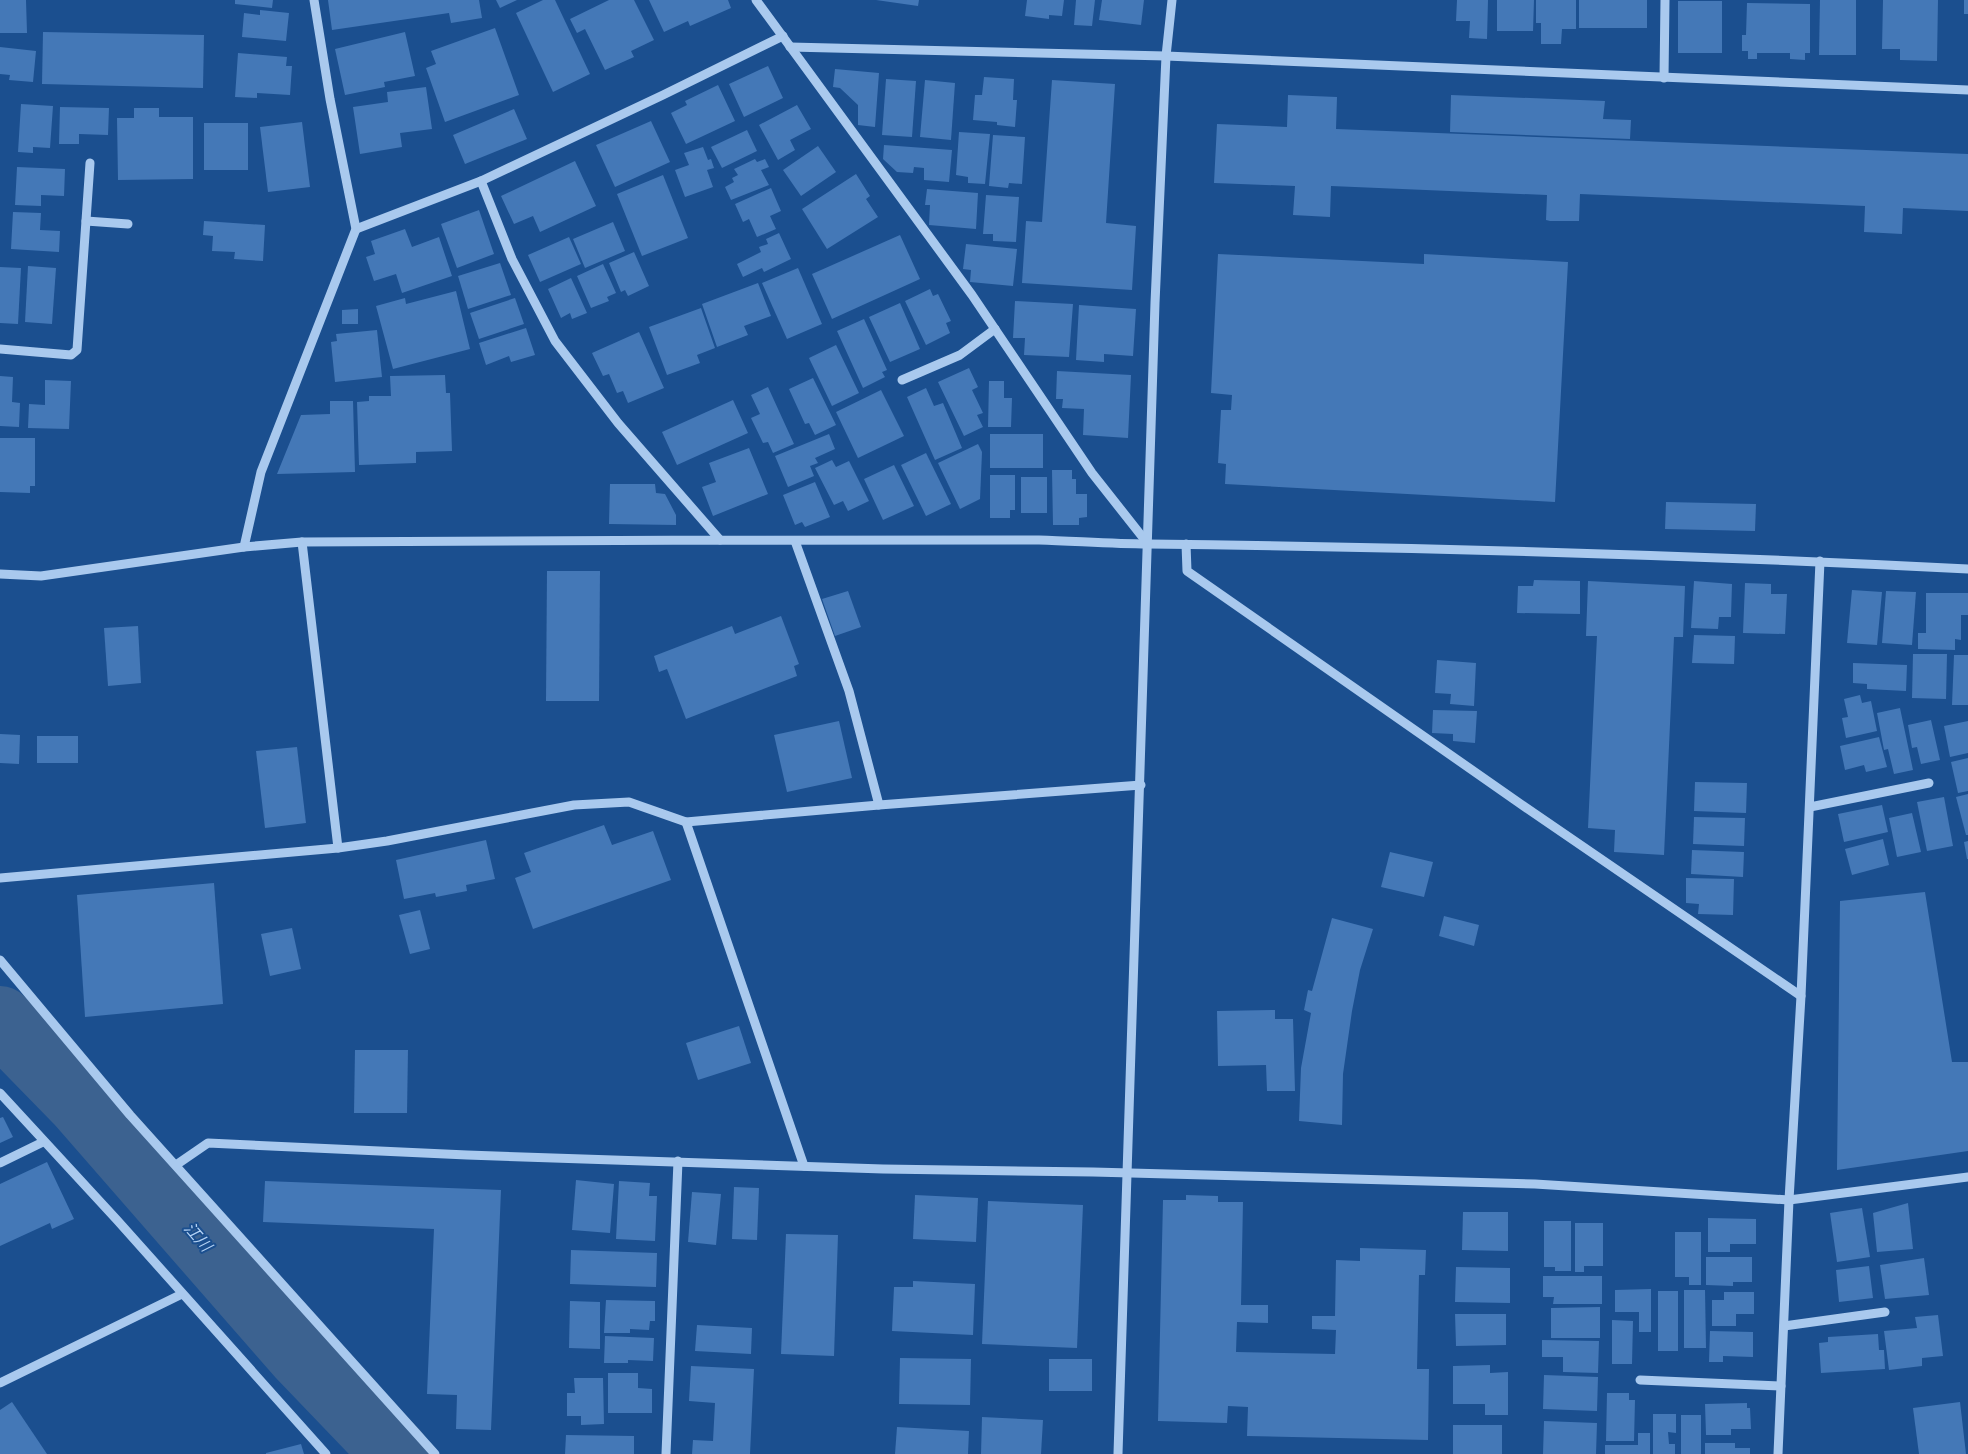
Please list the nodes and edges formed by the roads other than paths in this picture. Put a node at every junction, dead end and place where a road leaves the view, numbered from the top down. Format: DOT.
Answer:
graph roads {
  1 [pos="314,0"];
  2 [pos="756,0"];
  3 [pos="1172,0"];
  4 [pos="1665,0"];
  5 [pos="783,36"];
  6 [pos="790,47"];
  7 [pos="1166,56"];
  8 [pos="1664,78"];
  9 [pos="1968,90"];
  10 [pos="90,163"];
  11 [pos="481,181"];
  12 [pos="86,221"];
  13 [pos="128,224"];
  14 [pos="356,229"];
  15 [pos="995,330"];
  16 [pos="0,349"];
  17 [pos="902,380"];
  18 [pos="720,540"];
  19 [pos="795,541"];
  20 [pos="302,542"];
  21 [pos="1148,544"];
  22 [pos="1186,544"];
  23 [pos="244,547"];
  24 [pos="1820,561"];
  25 [pos="1968,569"];
  26 [pos="0,574"];
  27 [pos="1929,783"];
  28 [pos="1140,785"];
  29 [pos="879,805"];
  30 [pos="1810,807"];
  31 [pos="686,822"];
  32 [pos="338,848"];
  33 [pos="0,878"];
  34 [pos="0,960"];
  35 [pos="1801,996"];
  36 [pos="0,1093"];
  37 [pos="43,1142"];
  38 [pos="678,1161"];
  39 [pos="0,1163"];
  40 [pos="176,1165"];
  41 [pos="804,1166"];
  42 [pos="1128,1174"];
  43 [pos="1968,1177"];
  44 [pos="1789,1200"];
  45 [pos="182,1294"];
  46 [pos="1885,1312"];
  47 [pos="1784,1326"];
  48 [pos="1640,1380"];
  49 [pos="0,1383"];
  50 [pos="1782,1386"];
  51 [pos="326,1454"];
  52 [pos="435,1454"];
  53 [pos="666,1454"];
  54 [pos="1118,1454"];
  55 [pos="1778,1454"];
  1 -- 14 [label="street"];
  2 -- 5 [label="street"];
  3 -- 7 [label="street"];
  4 -- 8 [label="street"];
  5 -- 6 [label="street"];
  5 -- 11 [label="street"];
  6 -- 7 [label="street"];
  6 -- 15 [label="street"];
  7 -- 8 [label="street"];
  7 -- 21 [label="street"];
  8 -- 9 [label="street"];
  10 -- 12 [label="street"];
  11 -- 14 [label="street"];
  11 -- 18 [label="street"];
  12 -- 13 [label="street"];
  12 -- 16 [label="street"];
  14 -- 23 [label="street"];
  15 -- 17 [label="street"];
  15 -- 21 [label="street"];
  18 -- 19 [label="street"];
  18 -- 20 [label="street"];
  19 -- 21 [label="street"];
  19 -- 29 [label="street"];
  20 -- 23 [label="street"];
  20 -- 32 [label="street"];
  21 -- 22 [label="street"];
  21 -- 28 [label="street"];
  22 -- 24 [label="street"];
  22 -- 35 [label="street"];
  23 -- 26 [label="street"];
  24 -- 25 [label="street"];
  24 -- 30 [label="street"];
  27 -- 30 [label="street"];
  28 -- 29 [label="street"];
  28 -- 42 [label="street"];
  29 -- 31 [label="street"];
  30 -- 35 [label="street"];
  31 -- 32 [label="street"];
  31 -- 41 [label="street"];
  32 -- 33 [label="street"];
  34 -- 40 [label="street"];
  35 -- 44 [label="street"];
  36 -- 37 [label="street"];
  37 -- 39 [label="street"];
  37 -- 45 [label="street"];
  38 -- 40 [label="street"];
  38 -- 41 [label="street"];
  38 -- 53 [label="street"];
  40 -- 52 [label="street"];
  41 -- 42 [label="street"];
  42 -- 44 [label="street"];
  42 -- 54 [label="street"];
  43 -- 44 [label="street"];
  44 -- 47 [label="street"];
  45 -- 49 [label="street"];
  45 -- 51 [label="street"];
  46 -- 47 [label="street"];
  47 -- 50 [label="street"];
  48 -- 50 [label="street"];
  50 -- 55 [label="street"];
}
